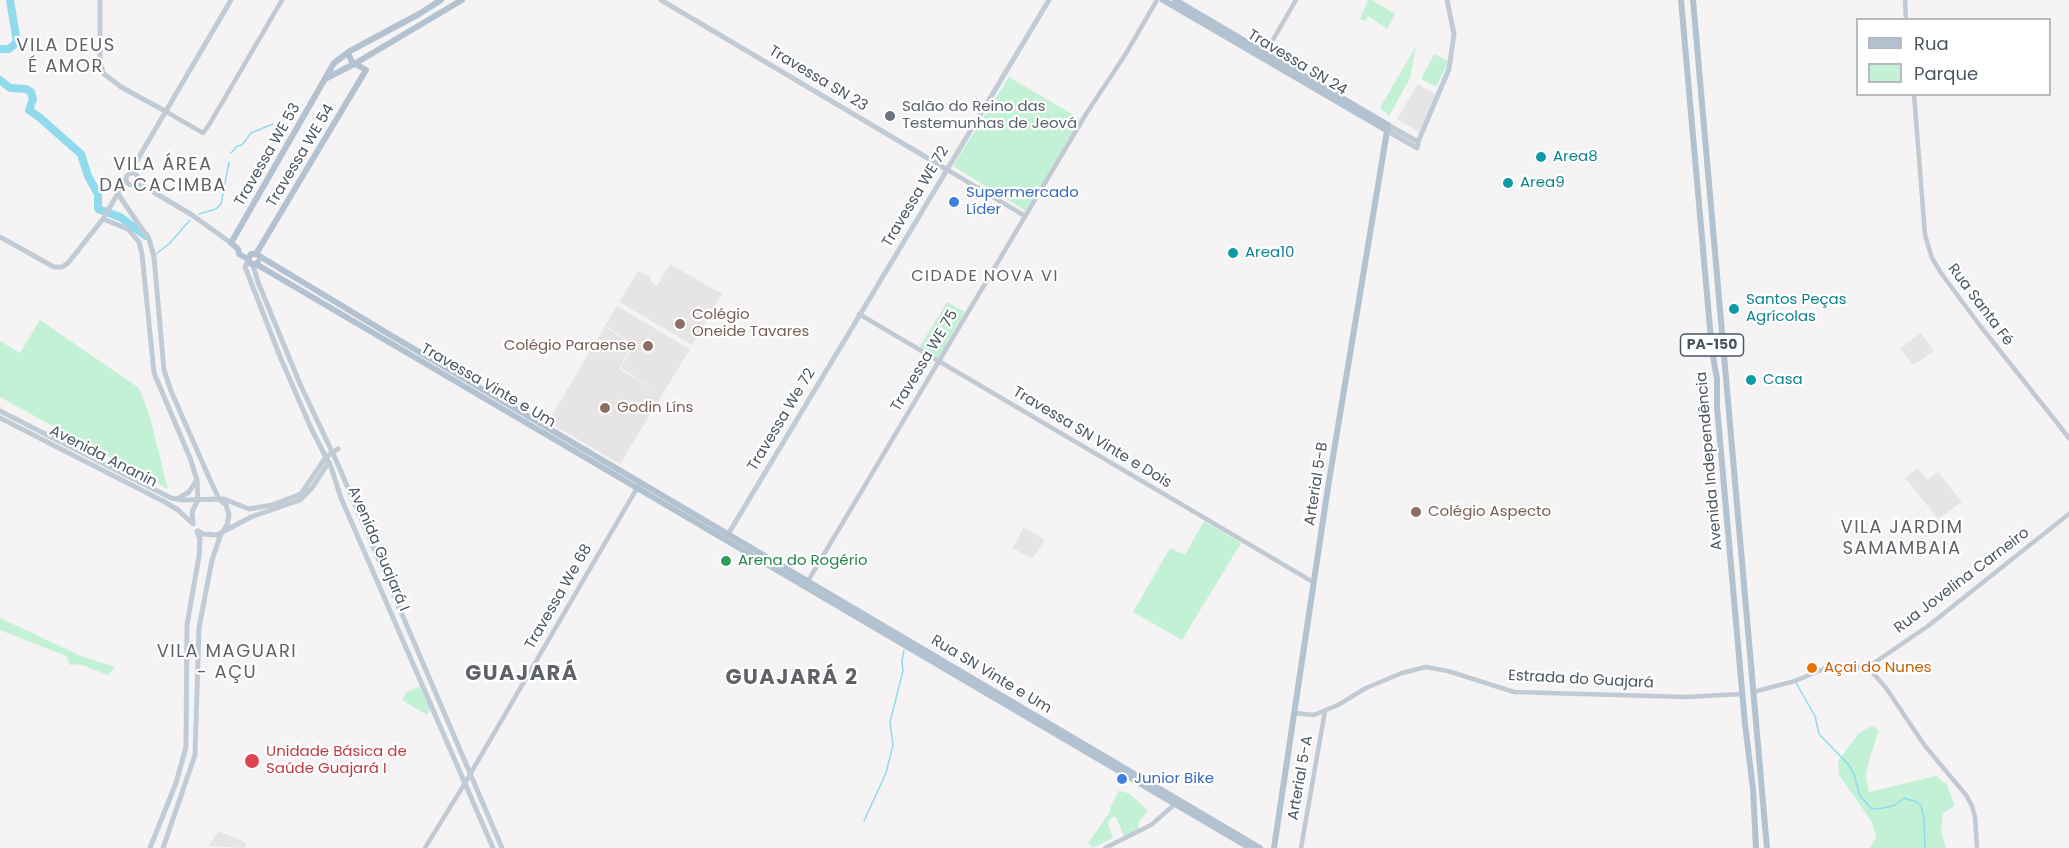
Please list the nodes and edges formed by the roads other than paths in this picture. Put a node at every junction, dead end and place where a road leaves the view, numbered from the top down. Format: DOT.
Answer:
graph roads {
  1 [pos="100,0"];
  2 [pos="231,0"];
  3 [pos="282,0"];
  4 [pos="441,0"];
  5 [pos="462,0"];
  6 [pos="661,0"];
  7 [pos="1049,0"];
  8 [pos="1157,0"];
  9 [pos="1163,0"];
  10 [pos="1175,0"];
  11 [pos="1296,0"];
  12 [pos="1447,0"];
  13 [pos="1681,0"];
  14 [pos="1693,0"];
  15 [pos="1905,0"];
  16 [pos="1906,18"];
  17 [pos="348,52"];
  18 [pos="1266,52"];
  19 [pos="1687,58"];
  20 [pos="1698,58"];
  21 [pos="356,63"];
  22 [pos="325,79"];
  23 [pos="1914,96"];
  24 [pos="165,111"];
  25 [pos="1387,127"];
  26 [pos="946,169"];
  27 [pos="128,176"];
  28 [pos="138,178"];
  29 [pos="133,184"];
  30 [pos="147,188"];
  31 [pos="118,194"];
  32 [pos="1025,216"];
  33 [pos="104,217"];
  34 [pos="0,237"];
  35 [pos="231,243"];
  36 [pos="253,259"];
  37 [pos="859,314"];
  38 [pos="938,361"];
  39 [pos="0,411"];
  40 [pos="0,418"];
  41 [pos="2069,438"];
  42 [pos="334,452"];
  43 [pos="327,460"];
  44 [pos="197,480"];
  45 [pos="638,485"];
  46 [pos="177,499"];
  47 [pos="216,499"];
  48 [pos="200,500"];
  49 [pos="2069,514"];
  50 [pos="192,523"];
  51 [pos="709,526"];
  52 [pos="200,533"];
  53 [pos="219,535"];
  54 [pos="727,536"];
  55 [pos="1742,562"];
  56 [pos="1731,563"];
  57 [pos="808,581"];
  58 [pos="1313,582"];
  59 [pos="1868,667"];
  60 [pos="952,670"];
  61 [pos="1753,692"];
  62 [pos="1742,694"];
  63 [pos="1325,711"];
  64 [pos="1294,713"];
  65 [pos="1108,762"];
  66 [pos="470,775"];
  67 [pos="465,783"];
  68 [pos="1175,804"];
  69 [pos="1765,821"];
  70 [pos="1212,823"];
  71 [pos="1755,823"];
  72 [pos="150,848"];
  73 [pos="163,848"];
  74 [pos="425,848"];
  75 [pos="493,848"];
  76 [pos="502,848"];
  77 [pos="1106,848"];
  78 [pos="1250,848"];
  79 [pos="1260,848"];
  80 [pos="1274,848"];
  81 [pos="1301,848"];
  82 [pos="1756,848"];
  83 [pos="1767,848"];
  84 [pos="1977,848"];
  1 -- 24 [label="main road"];
  2 -- 24 [label="main road"];
  3 -- 24 [label="street"];
  4 -- 17 [label="main road, Travessa WE 53"];
  5 -- 21 [label="main road"];
  6 -- 26 [label="main road, Travessa SN 23"];
  7 -- 26 [label="main road, Travessa WE 72"];
  8 -- 32 [label="street, Travessa WE 75"];
  9 -- 25 [label="main road, Travessa SN 24"];
  10 -- 18 [label="main road, Travessa SN 24"];
  11 -- 18 [label="street"];
  12 -- 25 [label="main road, Travessa SN 24"];
  13 -- 19 [label="main road, Avenida Independência / PA-150"];
  14 -- 20 [label="main road, Avenida Independência / PA-150"];
  15 -- 16 [label="street"];
  17 -- 21 [label="main road"];
  17 -- 22 [label="main road, Travessa WE 53"];
  18 -- 25 [label="main road, Travessa SN 24"];
  19 -- 20 [label="main road"];
  19 -- 56 [label="main road, Avenida Independência / PA-150"];
  20 -- 55 [label="main road, Avenida Independência / PA-150"];
  21 -- 22 [label="main road"];
  21 -- 36 [label="main road, Travessa WE 54"];
  22 -- 35 [label="main road, Travessa WE 53"];
  23 -- 41 [label="street, Rua Santa Fé"];
  24 -- 27 [label="main road"];
  25 -- 58 [label="main road, Arterial 5-B"];
  26 -- 32 [label="street, Travessa SN 23"];
  26 -- 37 [label="main road, Travessa WE 72"];
  27 -- 28 [label="main road"];
  27 -- 29 [label="main road"];
  27 -- 31 [label="main road"];
  28 -- 29 [label="main road"];
  28 -- 30 [label="main road"];
  29 -- 30 [label="main road"];
  29 -- 31 [label="main road"];
  30 -- 35 [label="main road"];
  31 -- 33 [label="main road"];
  31 -- 47 [label="main road"];
  32 -- 38 [label="street, Travessa WE 75"];
  33 -- 34 [label="main road"];
  33 -- 44 [label="main road"];
  35 -- 36 [label="main road"];
  36 -- 42 [label="main road, Avenida Guajará I"];
  36 -- 43 [label="main road, Avenida Guajará I"];
  36 -- 45 [label="main road, Travessa Vinte e Um"];
  37 -- 38 [label="street, Travessa SN Vinte e Dois"];
  37 -- 54 [label="main road, Travessa We 72"];
  38 -- 57 [label="street, Travessa WE 75"];
  38 -- 58 [label="street, Travessa SN Vinte e Dois"];
  39 -- 46 [label="main road, Avenida Ananin"];
  40 -- 50 [label="main road, Avenida Ananin"];
  42 -- 43 [label="main road"];
  42 -- 66 [label="main road, Avenida Guajará I"];
  43 -- 47 [label="main road"];
  43 -- 53 [label="main road"];
  43 -- 67 [label="main road, Avenida Guajará I"];
  44 -- 46 [label="main road"];
  44 -- 48 [label="main road"];
  45 -- 51 [label="main road, Travessa Vinte e Um"];
  45 -- 66 [label="street, Travessa We 68"];
  46 -- 48 [label="main road, Avenida Ananin"];
  47 -- 48 [label="main road"];
  47 -- 53 [label="main road"];
  48 -- 50 [label="main road"];
  49 -- 59 [label="street, Rua Jovelina Carneiro"];
  50 -- 52 [label="main road"];
  51 -- 54 [label="main road, Rua SN Vinte e Um"];
  52 -- 53 [label="main road"];
  52 -- 72 [label="main road"];
  53 -- 73 [label="main road"];
  54 -- 57 [label="main road, Rua SN Vinte e Um"];
  54 -- 60 [label="main road, Rua SN Vinte e Um"];
  55 -- 56 [label="main road"];
  55 -- 61 [label="main road, Avenida Independência / PA-150"];
  56 -- 62 [label="main road, Avenida Independência / PA-150"];
  57 -- 60 [label="main road, Rua SN Vinte e Um"];
  58 -- 64 [label="main road, Arterial 5-B"];
  59 -- 61 [label="street"];
  59 -- 84 [label="street"];
  60 -- 65 [label="main road, Rua SN Vinte e Um"];
  61 -- 69 [label="main road, Avenida Independência / PA-150"];
  62 -- 63 [label="street, Estrada do Guajará"];
  62 -- 71 [label="main road, Avenida Independência / PA-150"];
  63 -- 64 [label="street"];
  63 -- 81 [label="street, Arterial 5-A"];
  64 -- 80 [label="main road, Arterial 5-B"];
  65 -- 68 [label="main road, Rua SN Vinte e Um"];
  65 -- 70 [label="main road, Rua SN Vinte e Um"];
  66 -- 67 [label="street, Travessa We 68"];
  66 -- 76 [label="main road, Avenida Guajará I"];
  67 -- 74 [label="street, Travessa We 68"];
  67 -- 75 [label="main road, Avenida Guajará I"];
  68 -- 70 [label="main road, Rua SN Vinte e Um"];
  68 -- 77 [label="street"];
  69 -- 71 [label="main road"];
  69 -- 83 [label="main road, Avenida Independência / PA-150"];
  70 -- 78 [label="main road, Rua SN Vinte e Um"];
  70 -- 79 [label="main road, Rua SN Vinte e Um"];
  71 -- 82 [label="main road, Avenida Independência / PA-150"];
}
